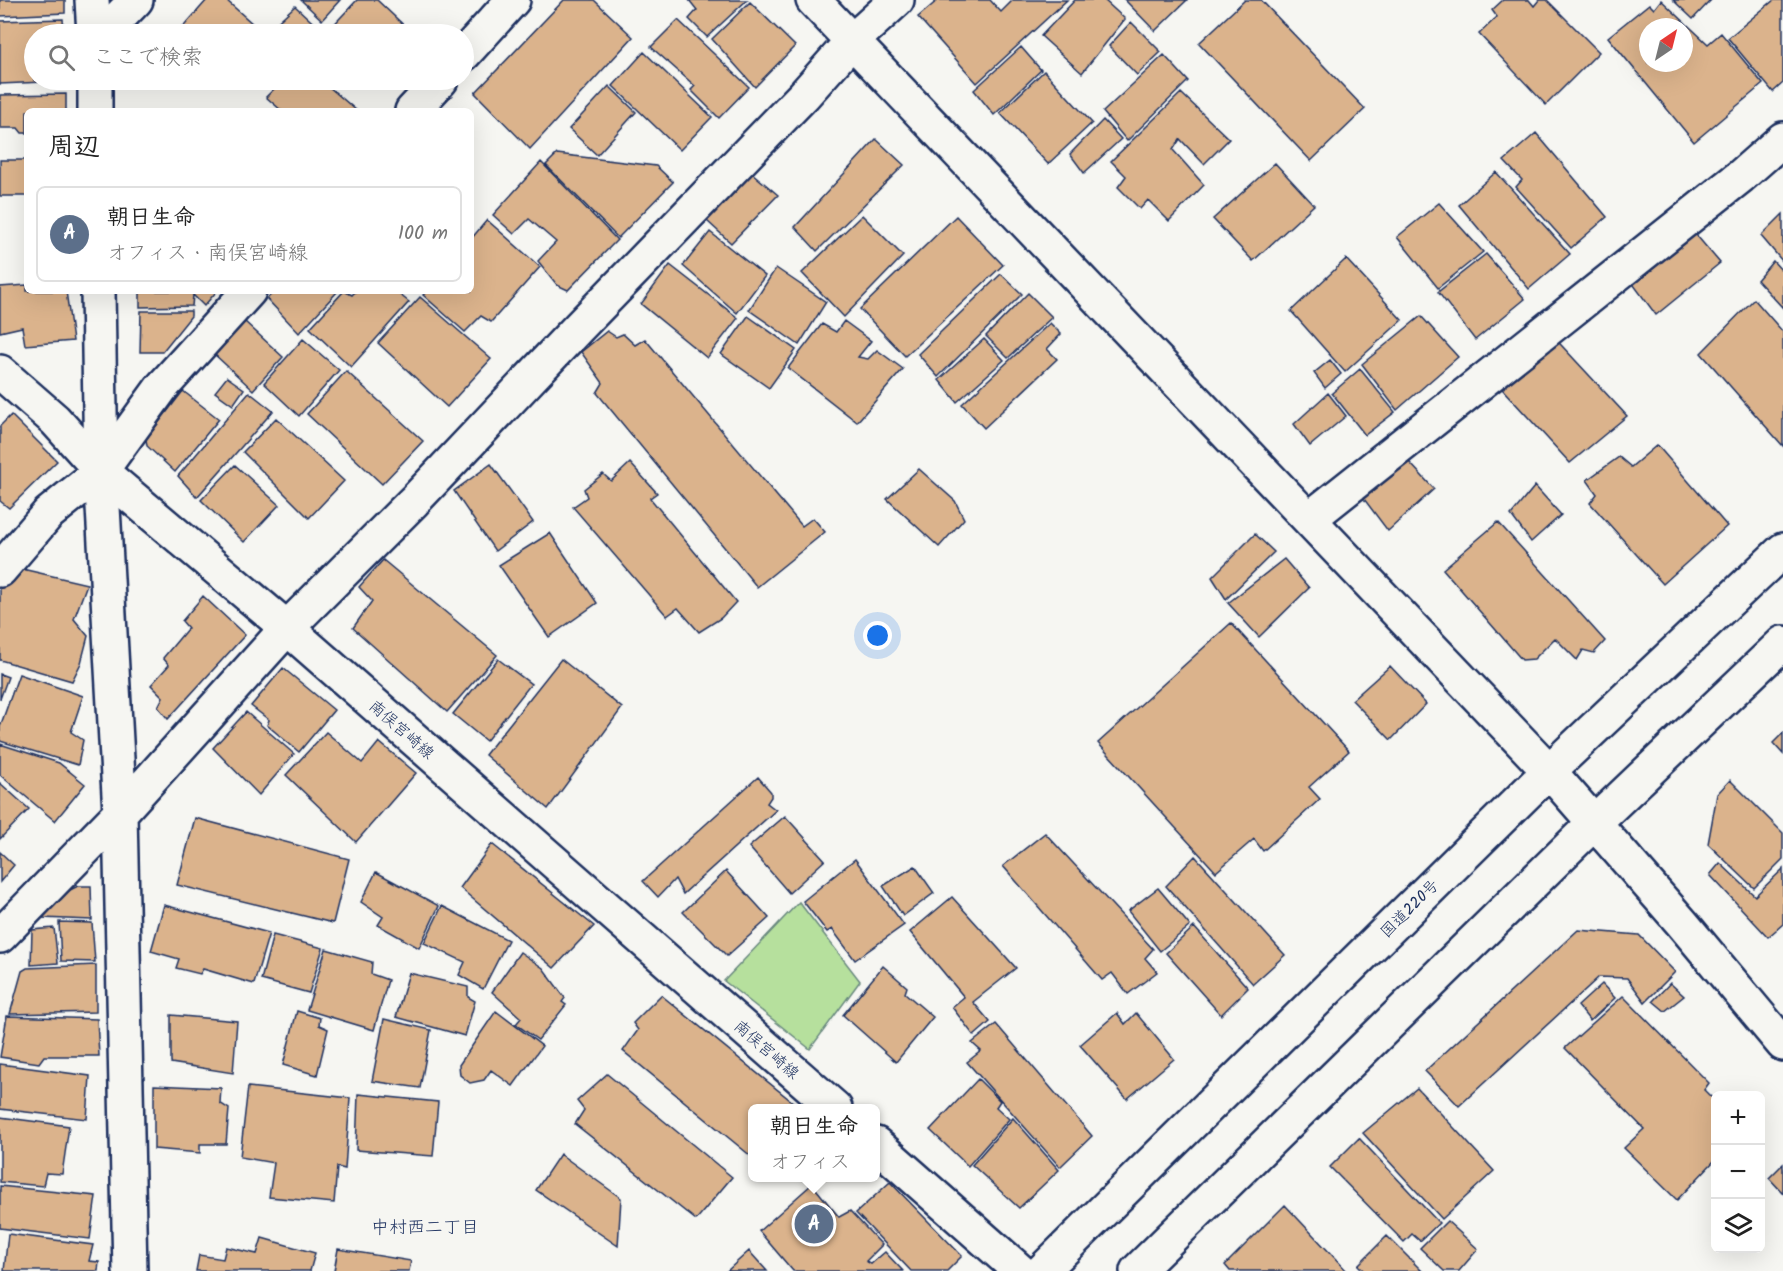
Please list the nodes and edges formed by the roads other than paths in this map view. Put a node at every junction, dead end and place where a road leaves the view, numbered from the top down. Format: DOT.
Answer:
graph roads {
  1 [pos="92,0"];
  2 [pos="136,0"];
  3 [pos="513,0"];
  4 [pos="813,0"];
  5 [pos="897,0"];
  6 [pos="93,24"];
  7 [pos="113,24"];
  8 [pos="852,41"];
  9 [pos="474,43"];
  10 [pos="95,90"];
  11 [pos="432,90"];
  12 [pos="95,108"];
  13 [pos="415,108"];
  14 [pos="1783,139"];
  15 [pos="98,294"];
  16 [pos="246,294"];
  17 [pos="0,372"];
  18 [pos="101,471"];
  19 [pos="1309,519"];
  20 [pos="1783,550"];
  21 [pos="0,570"];
  22 [pos="287,628"];
  23 [pos="1783,643"];
  24 [pos="1548,771"];
  25 [pos="120,813"];
  26 [pos="1594,823"];
  27 [pos="0,936"];
  28 [pos="1783,1044"];
  29 [pos="830,1104"];
  30 [pos="880,1148"];
  31 [pos="130,1271"];
  32 [pos="1020,1271"];
  33 [pos="1042,1271"];
  34 [pos="1137,1271"];
  1 -- 6 [label="main road"];
  2 -- 7 [label="main road"];
  3 -- 9 [label="main road"];
  4 -- 8 [label="main road"];
  5 -- 8 [label="main road"];
  8 -- 19 [label="main road"];
  8 -- 22 [label="main road"];
  10 -- 12 [label="main road"];
  11 -- 13 [label="main road"];
  14 -- 19 [label="main road"];
  15 -- 18 [label="main road"];
  16 -- 18 [label="main road"];
  17 -- 18 [label="main road, 南俣宮崎線"];
  18 -- 21 [label="main road"];
  18 -- 22 [label="main road, 南俣宮崎線"];
  18 -- 25 [label="main road"];
  19 -- 24 [label="main road"];
  20 -- 24 [label="main road, 国道220号"];
  22 -- 25 [label="main road"];
  22 -- 29 [label="main road, 南俣宮崎線"];
  23 -- 26 [label="main road"];
  24 -- 26 [label="main road"];
  24 -- 33 [label="main road, 国道220号"];
  25 -- 27 [label="main road"];
  25 -- 31 [label="main road"];
  26 -- 28 [label="main road"];
  26 -- 34 [label="main road"];
  30 -- 32 [label="main road"];
}
